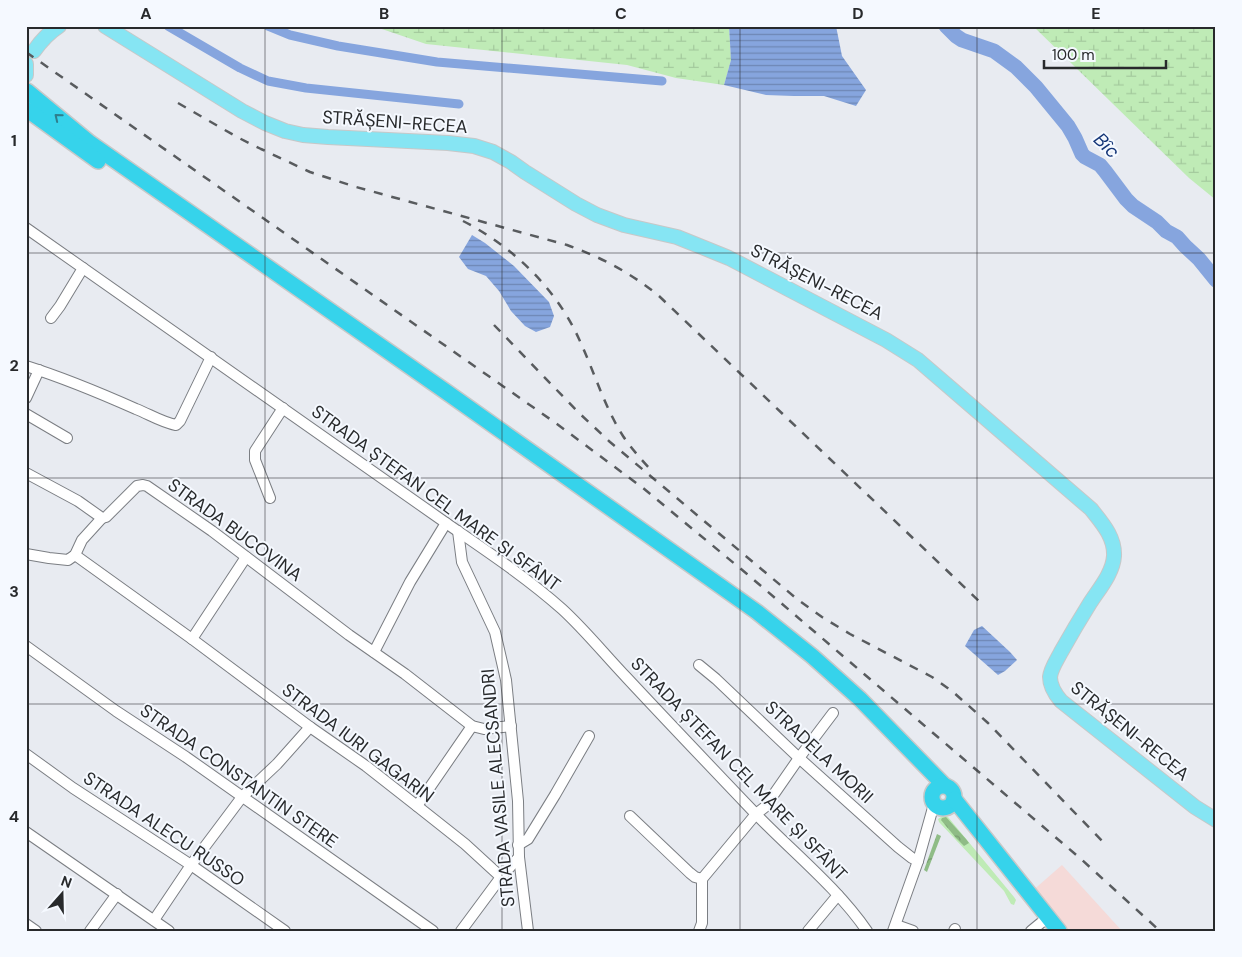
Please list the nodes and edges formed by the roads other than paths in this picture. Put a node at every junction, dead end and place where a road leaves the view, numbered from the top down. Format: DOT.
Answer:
graph roads {
  1 [pos="59,26"];
  2 [pos="105,26"];
  3 [pos="28,59"];
  4 [pos="26,75"];
  5 [pos="27,94"];
  6 [pos="26,109"];
  7 [pos="26,228"];
  8 [pos="83,268"];
  9 [pos="51,318"];
  10 [pos="211,357"];
  11 [pos="26,366"];
  12 [pos="39,370"];
  13 [pos="26,398"];
  14 [pos="283,408"];
  15 [pos="26,414"];
  16 [pos="67,438"];
  17 [pos="26,473"];
  18 [pos="270,498"];
  19 [pos="102,518"];
  20 [pos="446,523"];
  21 [pos="458,531"];
  22 [pos="26,554"];
  23 [pos="75,555"];
  24 [pos="246,557"];
  25 [pos="192,639"];
  26 [pos="26,646"];
  27 [pos="374,652"];
  28 [pos="700,665"];
  29 [pos="832,713"];
  30 [pos="472,726"];
  31 [pos="511,726"];
  32 [pos="310,727"];
  33 [pos="589,736"];
  34 [pos="26,754"];
  35 [pos="799,758"];
  36 [pos="242,797"];
  37 [pos="943,797"];
  38 [pos="417,806"];
  39 [pos="756,814"];
  40 [pos="630,816"];
  41 [pos="1216,820"];
  42 [pos="26,832"];
  43 [pos="518,844"];
  44 [pos="519,857"];
  45 [pos="918,861"];
  46 [pos="191,865"];
  47 [pos="501,877"];
  48 [pos="702,879"];
  49 [pos="117,894"];
  50 [pos="838,895"];
  51 [pos="154,920"];
  52 [pos="26,924"];
  53 [pos="894,928"];
  54 [pos="1041,928"];
  55 [pos="36,931"];
  56 [pos="90,931"];
  57 [pos="170,931"];
  58 [pos="285,931"];
  59 [pos="433,931"];
  60 [pos="461,931"];
  61 [pos="528,931"];
  62 [pos="699,931"];
  63 [pos="808,931"];
  64 [pos="867,931"];
  65 [pos="913,931"];
  66 [pos="1059,931"];
  1 -- 3 [label="main road"];
  2 -- 41 [label="main road, STRĂȘENI-RECEA"];
  3 -- 4 [label="main road"];
  37 -- 5 [label="highway, one-way"];
  6 -- 37 [label="highway"];
  7 -- 8 [label="street, STRADA ȘTEFAN CEL MARE ȘI SFÂNT"];
  8 -- 9 [label="street"];
  8 -- 10 [label="street, STRADA ȘTEFAN CEL MARE ȘI SFÂNT"];
  10 -- 12 [label="street"];
  10 -- 14 [label="street, STRADA ȘTEFAN CEL MARE ȘI SFÂNT"];
  11 -- 12 [label="street"];
  12 -- 13 [label="street"];
  14 -- 18 [label="street"];
  14 -- 20 [label="street, STRADA ȘTEFAN CEL MARE ȘI SFÂNT"];
  15 -- 16 [label="street"];
  17 -- 19 [label="street"];
  19 -- 23 [label="street"];
  19 -- 24 [label="street, STRADA BUCOVINA"];
  20 -- 21 [label="street, STRADA ȘTEFAN CEL MARE ȘI SFÂNT"];
  20 -- 27 [label="street"];
  21 -- 31 [label="street, STRADA VASILE ALECSANDRI"];
  21 -- 39 [label="street, STRADA ȘTEFAN CEL MARE ȘI SFÂNT"];
  22 -- 23 [label="street"];
  23 -- 25 [label="street, STRADA IURI GAGARIN"];
  24 -- 25 [label="street"];
  24 -- 27 [label="street, STRADA BUCOVINA"];
  25 -- 32 [label="street, STRADA IURI GAGARIN"];
  26 -- 36 [label="street, STRADA CONSTANTIN STERE"];
  27 -- 30 [label="street, STRADA BUCOVINA"];
  28 -- 35 [label="street, STRADELA MORII"];
  29 -- 35 [label="street"];
  30 -- 31 [label="street"];
  30 -- 38 [label="street"];
  31 -- 43 [label="street, STRADA VASILE ALECSANDRI"];
  32 -- 36 [label="street"];
  32 -- 38 [label="street, STRADA IURI GAGARIN"];
  33 -- 43 [label="street"];
  34 -- 46 [label="street, STRADA ALECU RUSSO"];
  35 -- 39 [label="street"];
  35 -- 45 [label="street, STRADELA MORII"];
  36 -- 46 [label="street"];
  36 -- 59 [label="street, STRADA CONSTANTIN STERE"];
  37 -- 45 [label="street"];
  37 -- 54 [label="highway"];
  37 -- 66 [label="highway"];
  38 -- 47 [label="street, STRADA IURI GAGARIN"];
  39 -- 48 [label="street"];
  39 -- 50 [label="street, STRADA ȘTEFAN CEL MARE ȘI SFÂNT"];
  40 -- 48 [label="street"];
  42 -- 49 [label="street"];
  43 -- 44 [label="street, STRADA VASILE ALECSANDRI"];
  44 -- 47 [label="street"];
  44 -- 61 [label="street, STRADA VASILE ALECSANDRI"];
  45 -- 53 [label="street"];
  46 -- 51 [label="street"];
  46 -- 58 [label="street, STRADA ALECU RUSSO"];
  47 -- 60 [label="street"];
  48 -- 62 [label="street"];
  49 -- 51 [label="street"];
  49 -- 56 [label="street"];
  50 -- 63 [label="street"];
  50 -- 64 [label="street, STRADA ȘTEFAN CEL MARE ȘI SFÂNT"];
  51 -- 57 [label="street"];
  52 -- 55 [label="street"];
  53 -- 65 [label="street"];
}
